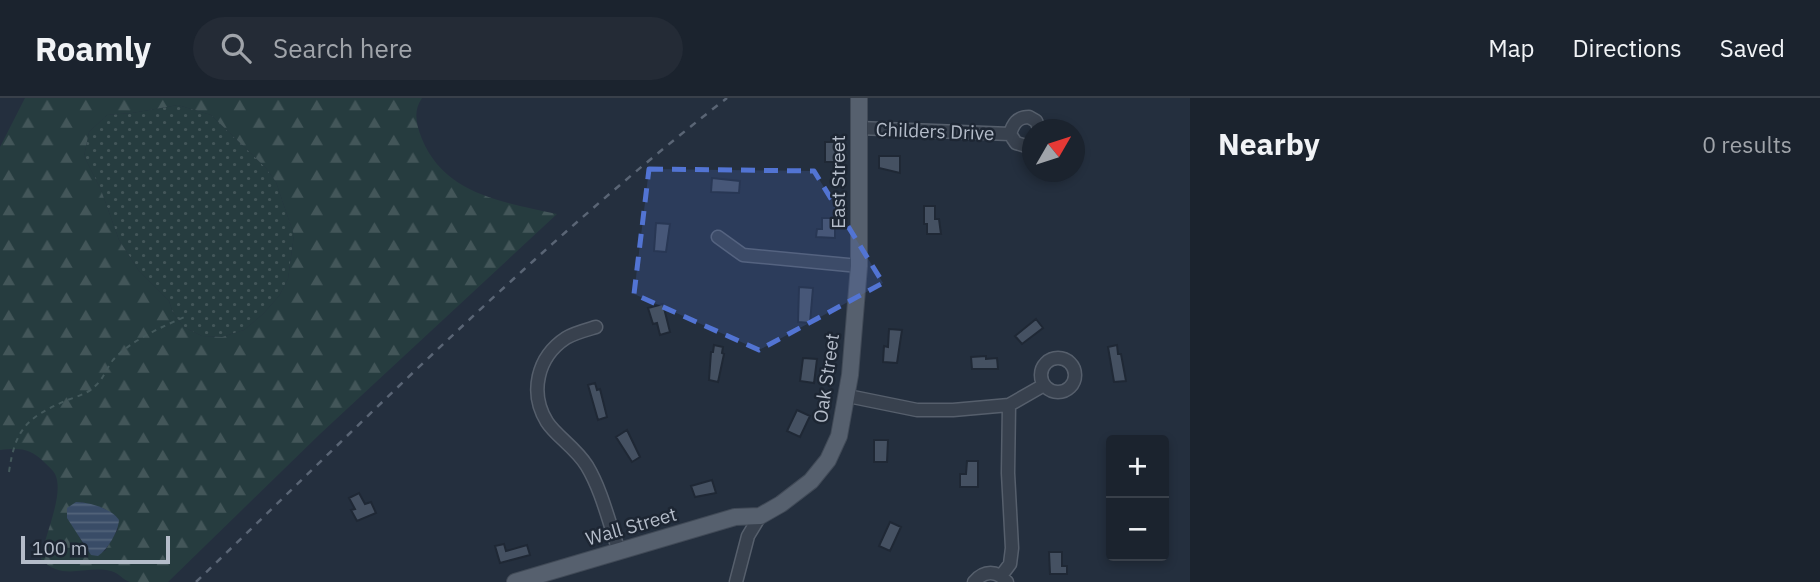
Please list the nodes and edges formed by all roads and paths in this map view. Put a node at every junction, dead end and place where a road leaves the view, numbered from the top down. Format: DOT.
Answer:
graph roads {
  1 [pos="859,98"];
  2 [pos="1034,119"];
  3 [pos="859,128"];
  4 [pos="1010,134"];
  5 [pos="1022,145"];
  6 [pos="718,237"];
  7 [pos="859,266"];
  8 [pos="187,316"];
  9 [pos="596,327"];
  10 [pos="1044,385"];
  11 [pos="848,396"];
  12 [pos="1009,405"];
  13 [pos="9,472"];
  14 [pos="760,516"];
  15 [pos="619,551"];
  16 [pos="1004,579"];
  17 [pos="515,582"];
  18 [pos="736,582"];
  19 [pos="974,582"];
  1 -- 3 [label="main road, East Street"];
  2 -- 4 [label="street, Childers Drive"];
  3 -- 4 [label="street, Childers Drive"];
  3 -- 7 [label="main road, East Street"];
  4 -- 5 [label="street, Childers Drive"];
  6 -- 7 [label="street"];
  7 -- 11 [label="main road, Oak Street"];
  8 -- 13 [label="path"];
  9 -- 15 [label="street"];
  10 -- 12 [label="street"];
  11 -- 12 [label="street"];
  11 -- 14 [label="main road, Oak Street"];
  12 -- 16 [label="street"];
  14 -- 15 [label="main road, Wall Street"];
  14 -- 18 [label="street"];
  15 -- 17 [label="main road, Wall Street"];
  16 -- 19 [label="street"];
}
